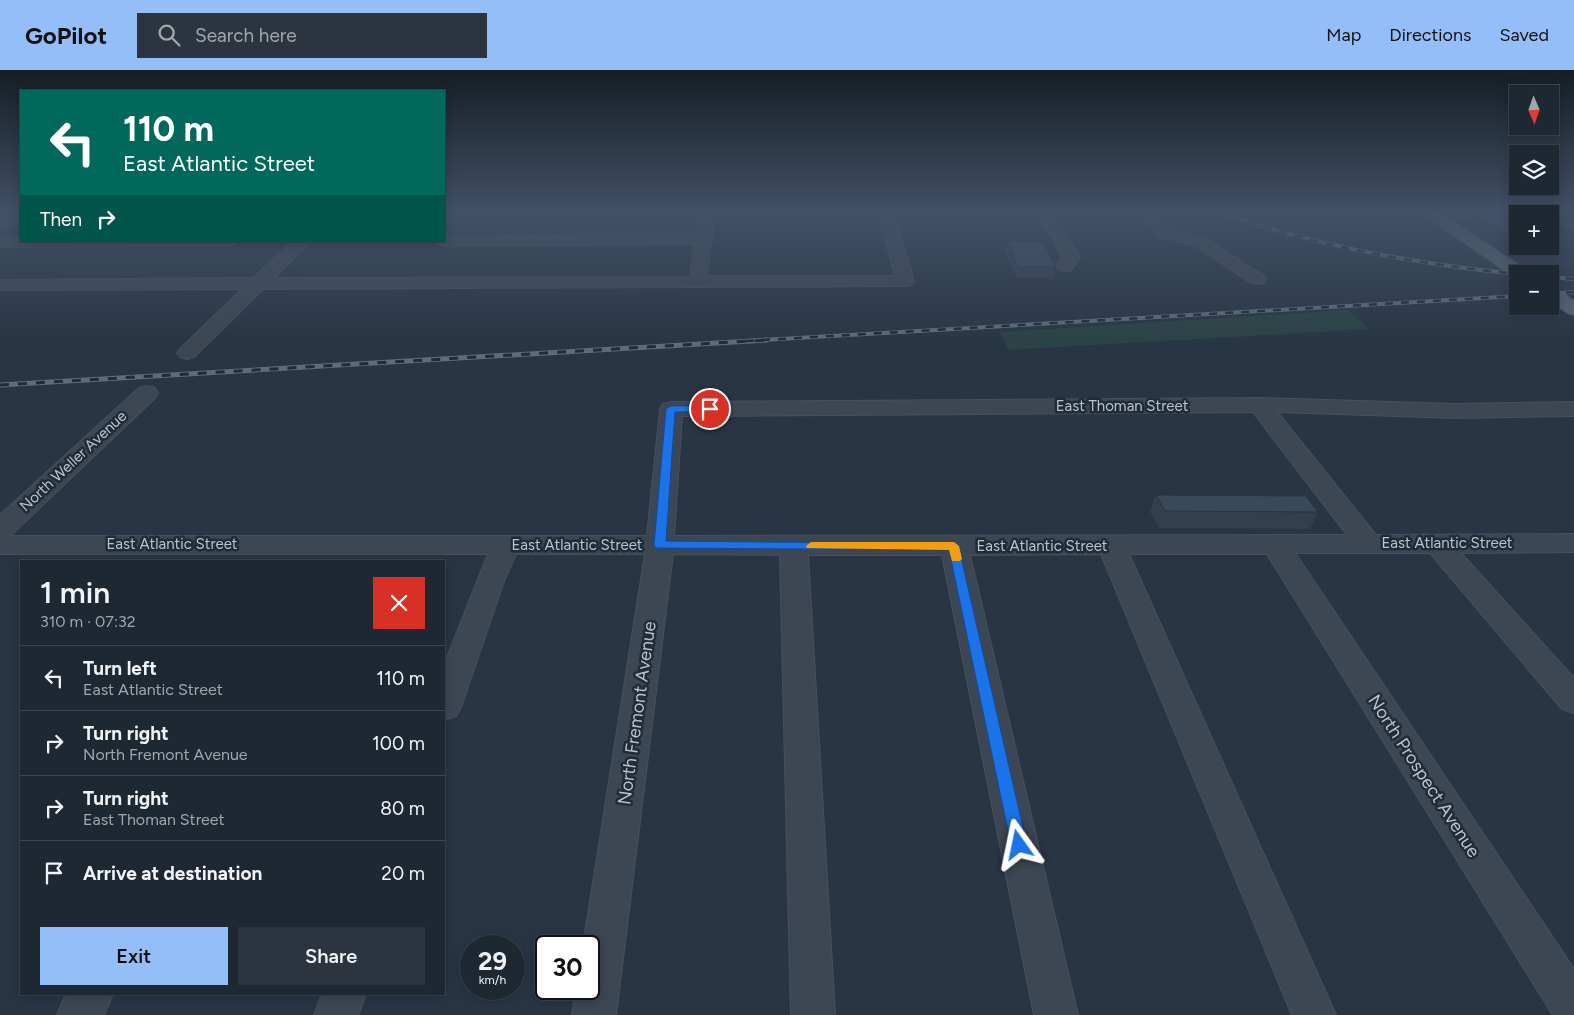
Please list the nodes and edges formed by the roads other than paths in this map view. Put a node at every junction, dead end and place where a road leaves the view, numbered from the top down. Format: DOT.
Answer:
graph roads {
  1 [pos="288,256"];
  2 [pos="702,256"];
  3 [pos="898,256"];
  4 [pos="1070,256"];
  5 [pos="1222,256"];
  6 [pos="1494,256"];
  7 [pos="1066,266"];
  8 [pos="1509,266"];
  9 [pos="1257,279"];
  10 [pos="698,281"];
  11 [pos="260,283"];
  12 [pos="0,285"];
  13 [pos="1559,299"];
  14 [pos="1574,309"];
  15 [pos="187,353"];
  16 [pos="147,392"];
  17 [pos="1259,405"];
  18 [pos="671,409"];
  19 [pos="1574,409"];
  20 [pos="0,530"];
  21 [pos="1368,543"];
  22 [pos="1437,543"];
  23 [pos="507,544"];
  24 [pos="1574,544"];
  25 [pos="0,545"];
  26 [pos="660,545"];
  27 [pos="1275,545"];
  28 [pos="794,546"];
  29 [pos="954,546"];
  30 [pos="1111,546"];
  31 [pos="340,552"];
  32 [pos="1574,700"];
  33 [pos="445,703"];
  34 [pos="90,995"];
  35 [pos="344,995"];
  36 [pos="1574,1008"];
  37 [pos="79,1015"];
  38 [pos="336,1015"];
  39 [pos="594,1015"];
  40 [pos="813,1015"];
  41 [pos="1056,1015"];
  42 [pos="1314,1015"];
  1 -- 11 [label="street"];
  2 -- 10 [label="street"];
  3 -- 10 [label="street"];
  4 -- 7 [label="street"];
  5 -- 9 [label="street"];
  6 -- 8 [label="main road"];
  10 -- 11 [label="street"];
  11 -- 12 [label="street"];
  11 -- 15 [label="street"];
  13 -- 14 [label="main road"];
  16 -- 20 [label="street, North Weller Avenue"];
  17 -- 18 [label="street, East Thoman Street"];
  17 -- 19 [label="street, East Thoman Street"];
  17 -- 21 [label="street"];
  18 -- 26 [label="street, North Fremont Avenue"];
  21 -- 22 [label="street, East Atlantic Street"];
  21 -- 27 [label="street, East Atlantic Street"];
  22 -- 24 [label="street, East Atlantic Street"];
  22 -- 32 [label="street"];
  23 -- 26 [label="street, East Atlantic Street"];
  23 -- 31 [label="street, East Atlantic Street"];
  23 -- 33 [label="street"];
  25 -- 31 [label="street, East Atlantic Street"];
  26 -- 28 [label="street, East Atlantic Street"];
  26 -- 39 [label="street, North Fremont Avenue"];
  27 -- 30 [label="street, East Atlantic Street"];
  27 -- 36 [label="street, North Prospect Avenue"];
  28 -- 29 [label="street, East Atlantic Street"];
  28 -- 40 [label="street"];
  29 -- 30 [label="street, East Atlantic Street"];
  29 -- 41 [label="street"];
  30 -- 42 [label="street"];
  34 -- 37 [label="street"];
  35 -- 38 [label="street"];
}
